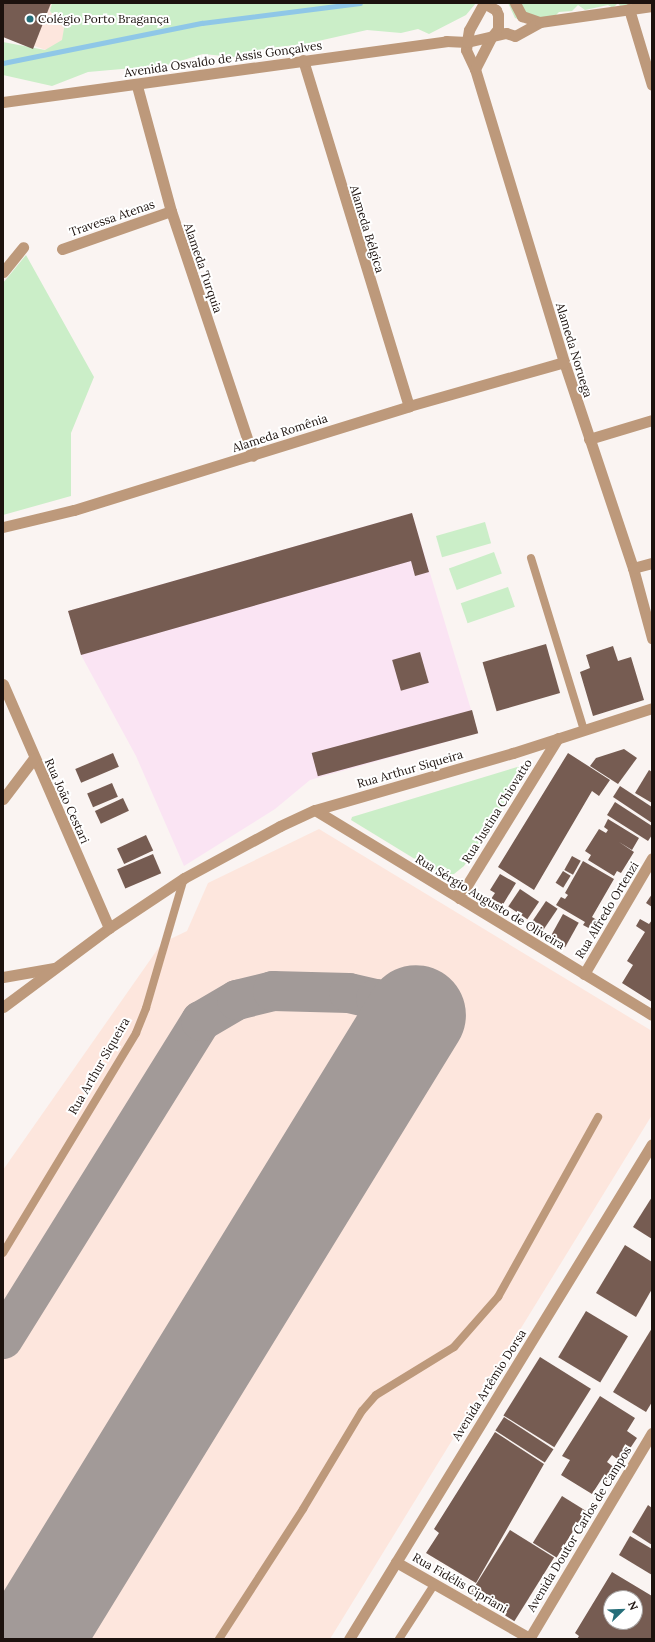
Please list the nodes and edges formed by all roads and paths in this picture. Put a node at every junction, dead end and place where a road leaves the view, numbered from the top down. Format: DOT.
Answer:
graph roads {
  1 [pos="484,3"];
  2 [pos="515,3"];
  3 [pos="652,6"];
  4 [pos="629,9"];
  5 [pos="540,22"];
  6 [pos="470,30"];
  7 [pos="490,39"];
  8 [pos="446,41"];
  9 [pos="467,42"];
  10 [pos="303,60"];
  11 [pos="475,69"];
  12 [pos="652,85"];
  13 [pos="137,86"];
  14 [pos="3,102"];
  15 [pos="171,211"];
  16 [pos="23,247"];
  17 [pos="62,249"];
  18 [pos="3,272"];
  19 [pos="564,362"];
  20 [pos="409,406"];
  21 [pos="652,420"];
  22 [pos="589,438"];
  23 [pos="253,456"];
  24 [pos="3,527"];
  25 [pos="531,558"];
  26 [pos="652,563"];
  27 [pos="633,568"];
  28 [pos="652,638"];
  29 [pos="3,684"];
  30 [pos="652,708"];
  31 [pos="584,730"];
  32 [pos="558,738"];
  33 [pos="34,758"];
  34 [pos="3,799"];
  35 [pos="315,810"];
  36 [pos="652,858"];
  37 [pos="184,878"];
  38 [pos="459,898"];
  39 [pos="109,928"];
  40 [pos="57,968"];
  41 [pos="584,974"];
  42 [pos="3,977"];
  43 [pos="3,1007"];
  44 [pos="652,1015"];
  45 [pos="598,1117"];
  46 [pos="652,1144"];
  47 [pos="3,1253"];
  48 [pos="652,1433"];
  49 [pos="396,1562"];
  50 [pos="434,1585"];
  51 [pos="219,1639"];
  52 [pos="349,1639"];
  53 [pos="399,1639"];
  54 [pos="530,1639"];
  1 -- 6 [label="street"];
  1 -- 7 [label="street"];
  2 -- 5 [label="street"];
  3 -- 4 [label="street, Avenida Osvaldo de Assis Gonçalves"];
  4 -- 5 [label="street, Avenida Osvaldo de Assis Gonçalves"];
  4 -- 12 [label="street"];
  5 -- 7 [label="street, Avenida Osvaldo de Assis Gonçalves"];
  6 -- 8 [label="street, Avenida Osvaldo de Assis Gonçalves"];
  6 -- 9 [label="street"];
  7 -- 9 [label="street, Avenida Osvaldo de Assis Gonçalves"];
  7 -- 11 [label="street"];
  8 -- 9 [label="street, Avenida Osvaldo de Assis Gonçalves"];
  8 -- 10 [label="street, Avenida Osvaldo de Assis Gonçalves"];
  9 -- 11 [label="street, Alameda Noruega"];
  10 -- 13 [label="street, Avenida Osvaldo de Assis Gonçalves"];
  10 -- 20 [label="street, Alameda Bélgica"];
  11 -- 19 [label="street, Alameda Noruega"];
  13 -- 14 [label="street, Avenida Osvaldo de Assis Gonçalves"];
  13 -- 15 [label="street, Alameda Turquia"];
  15 -- 17 [label="street, Travessa Atenas"];
  15 -- 23 [label="street, Alameda Turquia"];
  16 -- 18 [label="street"];
  19 -- 20 [label="street, Alameda Romênia"];
  19 -- 22 [label="street, Alameda Noruega"];
  20 -- 23 [label="street, Alameda Romênia"];
  21 -- 22 [label="street"];
  22 -- 27 [label="street, Alameda Noruega"];
  23 -- 24 [label="street, Alameda Romênia"];
  25 -- 31 [label="lane"];
  26 -- 27 [label="street"];
  27 -- 28 [label="street, Alameda Noruega"];
  29 -- 33 [label="street, Rua João Cestari"];
  30 -- 31 [label="street, Rua Arthur Siqueira"];
  31 -- 32 [label="street, Rua Arthur Siqueira"];
  32 -- 35 [label="street, Rua Arthur Siqueira"];
  32 -- 38 [label="street, Rua Justina Chiovatto"];
  33 -- 34 [label="street"];
  33 -- 39 [label="street, Rua João Cestari"];
  35 -- 37 [label="street, Rua Arthur Siqueira"];
  35 -- 38 [label="street, Rua Sérgio Augusto de Oliveira"];
  36 -- 41 [label="street, Rua Alfredo Ortenzi"];
  37 -- 39 [label="street, Rua Arthur Siqueira"];
  37 -- 47 [label="lane, Rua Arthur Siqueira"];
  38 -- 41 [label="street, Rua Sérgio Augusto de Oliveira"];
  39 -- 40 [label="street, Rua Arthur Siqueira"];
  40 -- 42 [label="street"];
  40 -- 43 [label="street, Rua Arthur Siqueira"];
  41 -- 44 [label="street, Rua Sérgio Augusto de Oliveira"];
  45 -- 51 [label="lane"];
  46 -- 49 [label="street, Avenida Artêmio Dorsa"];
  48 -- 54 [label="street, Avenida Doutor Carlos de Campos"];
  49 -- 50 [label="street, Rua Fidélis Cipriani"];
  49 -- 52 [label="street, Avenida Artêmio Dorsa"];
  50 -- 53 [label="lane"];
  50 -- 54 [label="street, Rua Fidélis Cipriani"];
}
